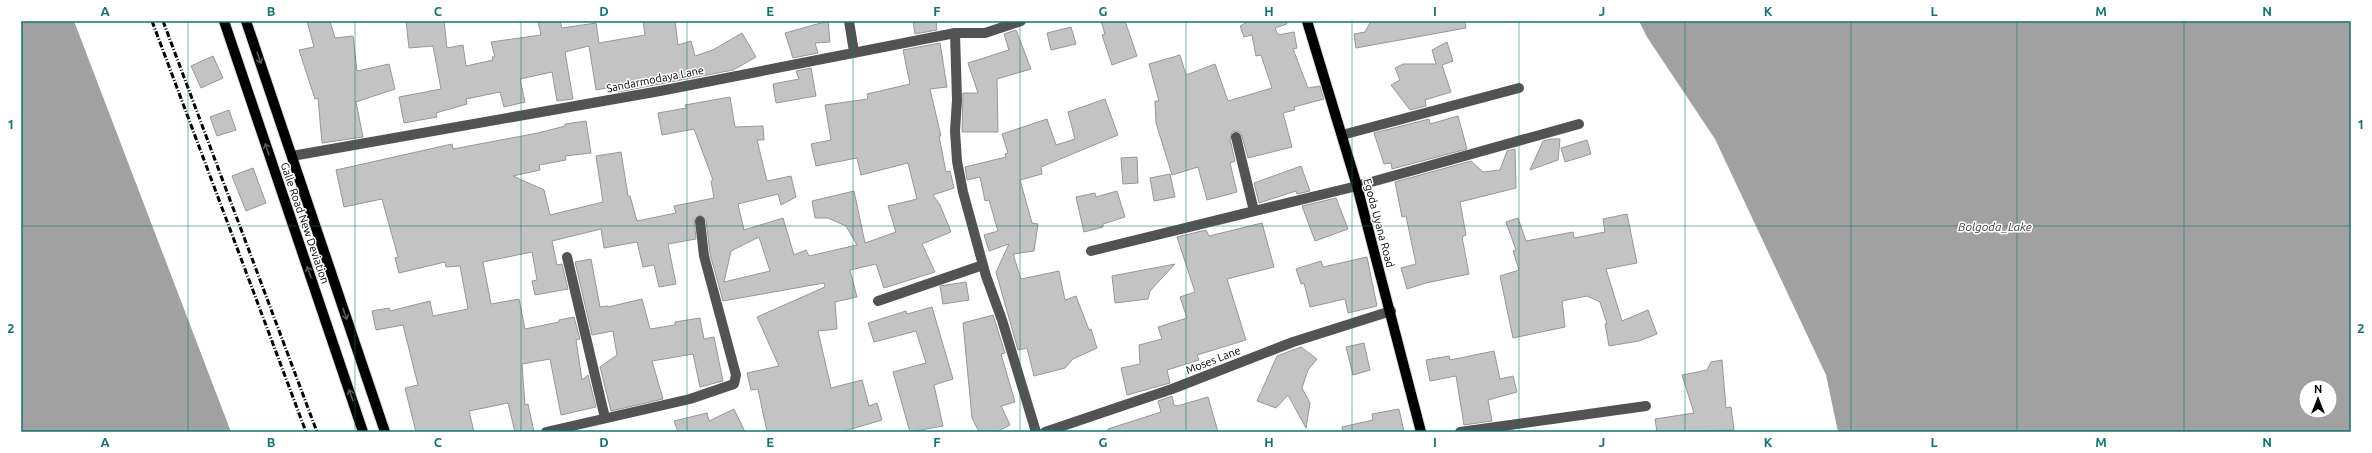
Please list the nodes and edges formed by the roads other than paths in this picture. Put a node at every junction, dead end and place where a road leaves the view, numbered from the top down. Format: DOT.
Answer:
graph roads {
  1 [pos="224,21"];
  2 [pos="246,21"];
  3 [pos="849,21"];
  4 [pos="1021,21"];
  5 [pos="1308,21"];
  6 [pos="955,33"];
  7 [pos="854,52"];
  8 [pos="1519,88"];
  9 [pos="1579,124"];
  10 [pos="1342,135"];
  11 [pos="1236,137"];
  12 [pos="292,156"];
  13 [pos="1356,186"];
  14 [pos="1254,211"];
  15 [pos="700,221"];
  16 [pos="1091,251"];
  17 [pos="567,257"];
  18 [pos="982,264"];
  19 [pos="878,301"];
  20 [pos="1391,311"];
  21 [pos="1646,406"];
  22 [pos="605,418"];
  23 [pos="363,432"];
  24 [pos="385,432"];
  25 [pos="546,432"];
  26 [pos="1036,432"];
  27 [pos="1045,432"];
  28 [pos="1421,432"];
  29 [pos="1460,432"];
  23 -- 1 [label="main road, Galle Road New Deviation, one-way"];
  2 -- 12 [label="main road, Galle Road New Deviation, one-way"];
  3 -- 7 [label="street"];
  4 -- 6 [label="street, Sandarmodaya Lane"];
  5 -- 10 [label="main road, Egoda Uyana Road"];
  6 -- 7 [label="street, Sandarmodaya Lane"];
  6 -- 18 [label="street"];
  7 -- 12 [label="street, Sandarmodaya Lane"];
  8 -- 10 [label="street"];
  9 -- 13 [label="street"];
  10 -- 13 [label="main road, Egoda Uyana Road"];
  11 -- 14 [label="street"];
  12 -- 24 [label="main road, Galle Road New Deviation, one-way"];
  13 -- 14 [label="street"];
  13 -- 20 [label="main road, Egoda Uyana Road"];
  14 -- 16 [label="street"];
  15 -- 22 [label="street"];
  17 -- 22 [label="street"];
  18 -- 19 [label="street"];
  18 -- 26 [label="street"];
  20 -- 27 [label="street, Moses Lane"];
  20 -- 28 [label="main road, Egoda Uyana Road"];
  21 -- 29 [label="street"];
  22 -- 25 [label="street"];
}
